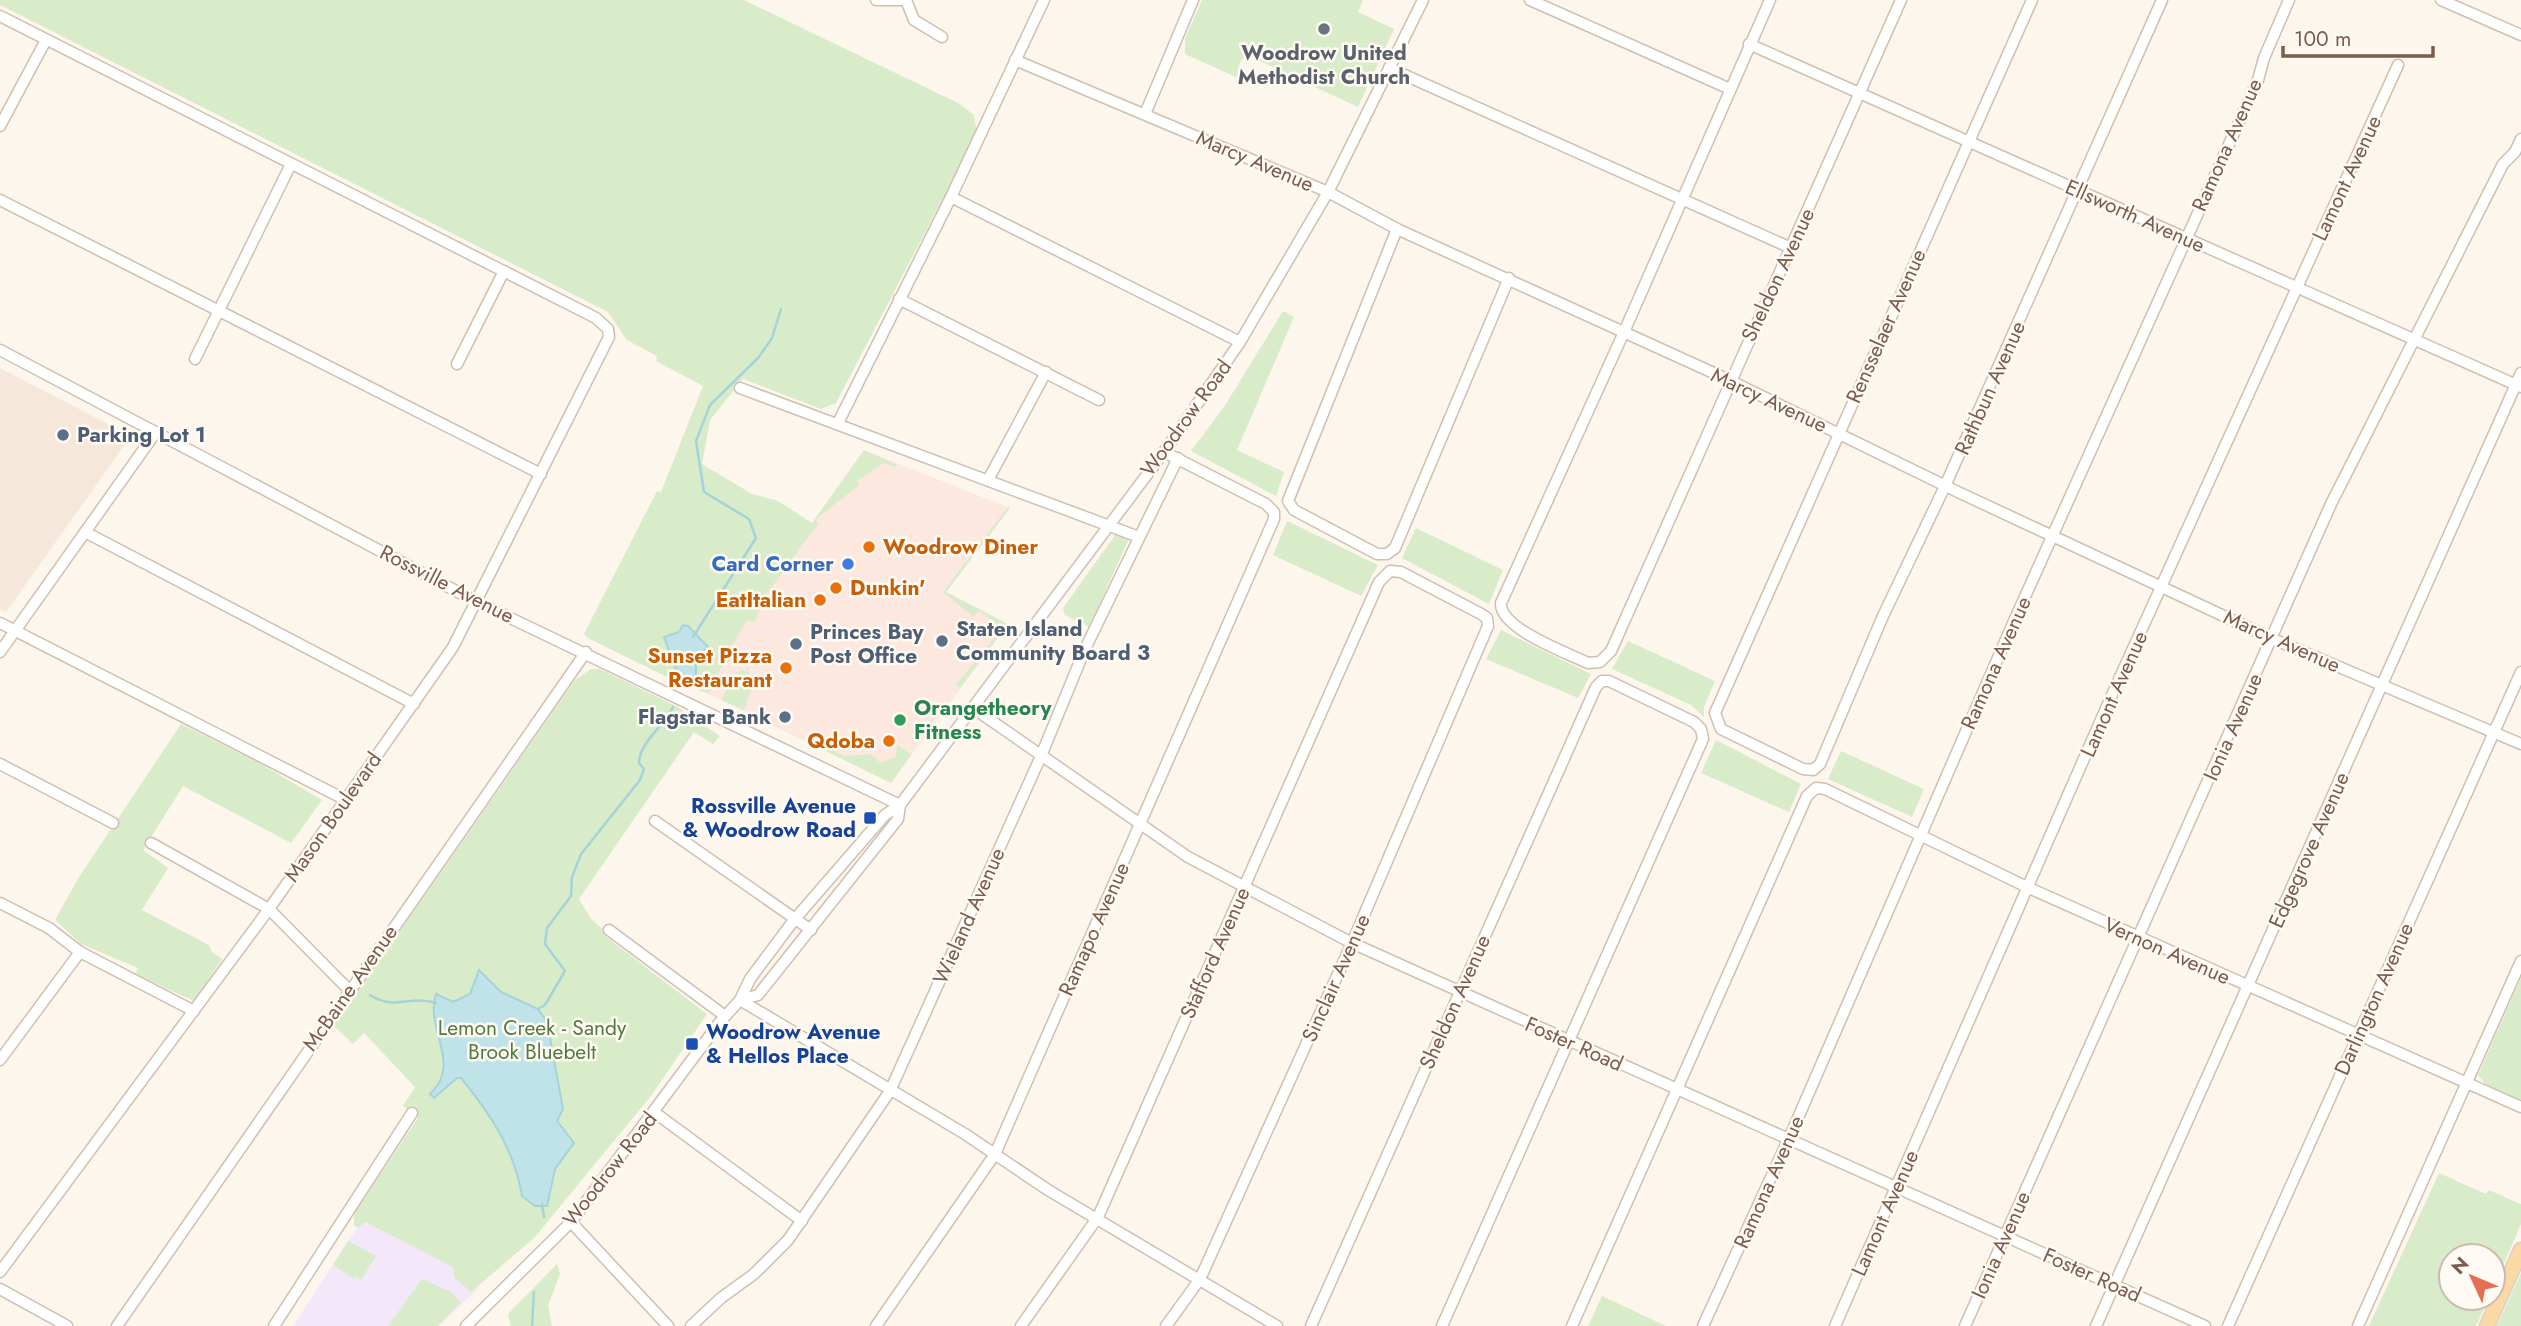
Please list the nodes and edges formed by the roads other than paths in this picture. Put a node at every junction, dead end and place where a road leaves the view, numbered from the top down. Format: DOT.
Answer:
graph roads {
  1 [pos="876,0"];
  2 [pos="904,0"];
  3 [pos="1044,0"];
  4 [pos="1193,0"];
  5 [pos="1423,0"];
  6 [pos="1530,0"];
  7 [pos="1769,0"];
  8 [pos="1901,0"];
  9 [pos="2032,0"];
  10 [pos="2162,0"];
  11 [pos="2289,0"];
  12 [pos="2441,0"];
  13 [pos="0,16"];
  14 [pos="2521,35"];
  15 [pos="942,37"];
  16 [pos="46,40"];
  17 [pos="1749,44"];
  18 [pos="1015,60"];
  19 [pos="2398,65"];
  20 [pos="1389,68"];
  21 [pos="1730,89"];
  22 [pos="1860,93"];
  23 [pos="1144,114"];
  24 [pos="0,126"];
  25 [pos="2521,139"];
  26 [pos="1969,142"];
  27 [pos="291,164"];
  28 [pos="2078,190"];
  29 [pos="1328,192"];
  30 [pos="951,197"];
  31 [pos="1682,199"];
  32 [pos="0,200"];
  33 [pos="1397,229"];
  34 [pos="2186,239"];
  35 [pos="1791,248"];
  36 [pos="504,271"];
  37 [pos="1509,278"];
  38 [pos="2297,287"];
  39 [pos="899,299"];
  40 [pos="219,311"];
  41 [pos="1624,332"];
  42 [pos="2412,339"];
  43 [pos="1240,342"];
  44 [pos="0,350"];
  45 [pos="195,359"];
  46 [pos="457,364"];
  47 [pos="1046,372"];
  48 [pos="2521,373"];
  49 [pos="1729,380"];
  50 [pos="2518,386"];
  51 [pos="740,388"];
  52 [pos="1099,400"];
  53 [pos="838,423"];
  54 [pos="156,432"];
  55 [pos="1838,433"];
  56 [pos="1164,452"];
  57 [pos="1178,458"];
  58 [pos="541,474"];
  59 [pos="988,480"];
  60 [pos="1945,486"];
  61 [pos="1106,525"];
  62 [pos="85,532"];
  63 [pos="1139,537"];
  64 [pos="2053,537"];
  65 [pos="2163,586"];
  66 [pos="475,601"];
  67 [pos="1488,621"];
  68 [pos="0,623"];
  69 [pos="15,631"];
  70 [pos="2273,639"];
  71 [pos="0,652"];
  72 [pos="586,652"];
  73 [pos="2521,672"];
  74 [pos="2381,685"];
  75 [pos="414,704"];
  76 [pos="973,708"];
  77 [pos="2495,733"];
  78 [pos="2521,744"];
  79 [pos="1041,756"];
  80 [pos="0,764"];
  81 [pos="1811,771"];
  82 [pos="346,800"];
  83 [pos="900,805"];
  84 [pos="655,821"];
  85 [pos="113,823"];
  86 [pos="1140,826"];
  87 [pos="1922,836"];
  88 [pos="150,842"];
  89 [pos="1244,887"];
  90 [pos="2029,888"];
  91 [pos="0,903"];
  92 [pos="268,909"];
  93 [pos="794,920"];
  94 [pos="609,930"];
  95 [pos="811,930"];
  96 [pos="2138,937"];
  97 [pos="1352,943"];
  98 [pos="80,951"];
  99 [pos="2521,961"];
  100 [pos="2248,987"];
  101 [pos="349,990"];
  102 [pos="1459,993"];
  103 [pos="740,1000"];
  104 [pos="194,1010"];
  105 [pos="725,1016"];
  106 [pos="2358,1034"];
  107 [pos="1570,1042"];
  108 [pos="0,1060"];
  109 [pos="2466,1083"];
  110 [pos="890,1091"];
  111 [pos="1678,1091"];
  112 [pos="2521,1107"];
  113 [pos="654,1112"];
  114 [pos="412,1113"];
  115 [pos="1788,1140"];
  116 [pos="995,1154"];
  117 [pos="1896,1188"];
  118 [pos="1098,1217"];
  119 [pos="802,1221"];
  120 [pos="571,1222"];
  121 [pos="2005,1235"];
  122 [pos="2521,1250"];
  123 [pos="0,1272"];
  124 [pos="1200,1279"];
  125 [pos="2115,1286"];
  126 [pos="0,1289"];
  127 [pos="67,1326"];
  128 [pos="117,1326"];
  129 [pos="274,1326"];
  130 [pos="466,1326"];
  131 [pos="668,1326"];
  132 [pos="691,1326"];
  133 [pos="876,1326"];
  134 [pos="1021,1326"];
  135 [pos="1166,1326"];
  136 [pos="1277,1326"];
  137 [pos="1311,1326"];
  138 [pos="1442,1326"];
  139 [pos="1572,1326"];
  140 [pos="1703,1326"];
  141 [pos="1835,1326"];
  142 [pos="1965,1326"];
  143 [pos="2096,1326"];
  144 [pos="2205,1326"];
  145 [pos="2228,1326"];
  146 [pos="2358,1326"];
  147 [pos="2487,1326"];
  1 -- 2 [label="street"];
  2 -- 15 [label="street"];
  3 -- 18 [label="street"];
  4 -- 23 [label="street"];
  5 -- 20 [label="street, Woodrow Road"];
  6 -- 21 [label="street"];
  7 -- 17 [label="street"];
  8 -- 22 [label="street, Sheldon Avenue"];
  9 -- 26 [label="street, Rensselaer Avenue"];
  10 -- 28 [label="street, Rathbun Avenue"];
  11 -- 34 [label="street, Ramona Avenue"];
  12 -- 14 [label="street"];
  13 -- 16 [label="street"];
  16 -- 24 [label="street"];
  16 -- 27 [label="street"];
  17 -- 21 [label="street"];
  17 -- 22 [label="street, Ellsworth Avenue"];
  18 -- 23 [label="street, Marcy Avenue"];
  18 -- 30 [label="street"];
  19 -- 38 [label="street, Lamont Avenue"];
  20 -- 29 [label="street, Woodrow Road"];
  20 -- 31 [label="street"];
  21 -- 31 [label="street"];
  22 -- 26 [label="street, Ellsworth Avenue"];
  22 -- 35 [label="street, Sheldon Avenue"];
  23 -- 29 [label="street, Marcy Avenue"];
  25 -- 42 [label="street, Ionia Avenue"];
  26 -- 28 [label="street, Ellsworth Avenue"];
  26 -- 55 [label="street, Rensselaer Avenue"];
  27 -- 36 [label="street"];
  27 -- 40 [label="street"];
  28 -- 34 [label="street, Ellsworth Avenue"];
  28 -- 60 [label="street, Rathbun Avenue"];
  29 -- 33 [label="street, Marcy Avenue"];
  29 -- 43 [label="street, Woodrow Road"];
  30 -- 39 [label="street"];
  30 -- 43 [label="street"];
  31 -- 35 [label="street"];
  31 -- 41 [label="street"];
  32 -- 40 [label="street"];
  33 -- 37 [label="street, Marcy Avenue"];
  33 -- 37 [label="street"];
  34 -- 38 [label="street, Ellsworth Avenue"];
  34 -- 64 [label="street, Ramona Avenue"];
  35 -- 49 [label="street, Sheldon Avenue"];
  36 -- 46 [label="street"];
  36 -- 58 [label="street, Mason Boulevard"];
  37 -- 41 [label="street, Marcy Avenue"];
  38 -- 42 [label="street, Ellsworth Avenue"];
  38 -- 65 [label="street, Lamont Avenue"];
  39 -- 47 [label="street"];
  39 -- 53 [label="street"];
  40 -- 45 [label="street"];
  40 -- 58 [label="street"];
  41 -- 49 [label="street, Marcy Avenue"];
  41 -- 49 [label="street, Sheldon Avenue"];
  42 -- 50 [label="street, Ellsworth Avenue"];
  42 -- 70 [label="street, Ionia Avenue"];
  43 -- 56 [label="street, Woodrow Road"];
  44 -- 54 [label="street, Rossville Avenue"];
  47 -- 52 [label="street"];
  47 -- 59 [label="street"];
  48 -- 50 [label="street, Edgegrove Avenue"];
  49 -- 55 [label="street, Marcy Avenue"];
  50 -- 74 [label="street, Edgegrove Avenue"];
  51 -- 53 [label="street"];
  53 -- 59 [label="street"];
  54 -- 62 [label="street"];
  54 -- 66 [label="street, Rossville Avenue"];
  55 -- 60 [label="street, Marcy Avenue"];
  55 -- 81 [label="street, Rensselaer Avenue"];
  56 -- 57 [label="street"];
  56 -- 61 [label="street, Woodrow Road"];
  57 -- 63 [label="street, Wieland Avenue"];
  57 -- 86 [label="street, Ramapo Avenue"];
  58 -- 66 [label="street, Mason Boulevard"];
  59 -- 61 [label="street"];
  60 -- 64 [label="street, Marcy Avenue"];
  60 -- 81 [label="street, Rathbun Avenue"];
  61 -- 63 [label="street"];
  61 -- 76 [label="street, Woodrow Road"];
  62 -- 69 [label="street"];
  62 -- 75 [label="street"];
  63 -- 79 [label="street, Wieland Avenue"];
  64 -- 65 [label="street, Marcy Avenue"];
  64 -- 87 [label="street, Ramona Avenue"];
  65 -- 70 [label="street, Marcy Avenue"];
  65 -- 90 [label="street, Lamont Avenue"];
  66 -- 72 [label="street, Rossville Avenue"];
  66 -- 75 [label="street, Mason Boulevard"];
  67 -- 89 [label="street, Stafford Avenue"];
  67 -- 97 [label="street, Sinclair Avenue"];
  68 -- 69 [label="street"];
  69 -- 71 [label="street"];
  69 -- 82 [label="street"];
  70 -- 74 [label="street, Marcy Avenue"];
  70 -- 96 [label="street, Ionia Avenue"];
  72 -- 83 [label="street, Rossville Avenue"];
  72 -- 101 [label="street, McBaine Avenue"];
  73 -- 77 [label="street, Darlington Avenue"];
  74 -- 77 [label="street, Marcy Avenue"];
  74 -- 100 [label="street, Edgegrove Avenue"];
  75 -- 82 [label="street, Mason Boulevard"];
  76 -- 79 [label="street, Foster Road"];
  76 -- 83 [label="street, Woodrow Road"];
  77 -- 78 [label="street, Marcy Avenue"];
  77 -- 106 [label="street, Darlington Avenue"];
  79 -- 86 [label="street, Foster Road"];
  79 -- 110 [label="street, Wieland Avenue"];
  80 -- 85 [label="street"];
  82 -- 92 [label="street, Mason Boulevard"];
  83 -- 93 [label="street, Woodrow Road"];
  83 -- 95 [label="street, Woodrow Road"];
  84 -- 93 [label="street"];
  86 -- 89 [label="street, Foster Road"];
  86 -- 116 [label="street, Ramapo Avenue"];
  87 -- 90 [label="street, Vernon Avenue"];
  87 -- 111 [label="street, Vernon Avenue"];
  87 -- 115 [label="street, Ramona Avenue"];
  88 -- 92 [label="street"];
  89 -- 97 [label="street, Foster Road"];
  89 -- 118 [label="street, Stafford Avenue"];
  90 -- 96 [label="street, Vernon Avenue"];
  90 -- 117 [label="street, Lamont Avenue"];
  91 -- 98 [label="street"];
  92 -- 101 [label="street"];
  92 -- 104 [label="street, Mason Boulevard"];
  93 -- 95 [label="street"];
  93 -- 103 [label="street, Woodrow Road"];
  94 -- 105 [label="street"];
  95 -- 103 [label="street, Woodrow Road"];
  96 -- 100 [label="street, Vernon Avenue"];
  96 -- 121 [label="street, Ionia Avenue"];
  97 -- 102 [label="street, Foster Road"];
  97 -- 124 [label="street, Sinclair Avenue"];
  98 -- 104 [label="street"];
  98 -- 108 [label="street"];
  99 -- 109 [label="street"];
  100 -- 106 [label="street, Vernon Avenue"];
  100 -- 125 [label="street, Edgegrove Avenue"];
  101 -- 128 [label="street, McBaine Avenue"];
  102 -- 107 [label="street, Foster Road"];
  102 -- 107 [label="street, Sheldon Avenue"];
  102 -- 137 [label="street, Sheldon Avenue"];
  103 -- 105 [label="street, Woodrow Road"];
  103 -- 110 [label="street"];
  104 -- 123 [label="street, Mason Boulevard"];
  105 -- 113 [label="street, Woodrow Road"];
  106 -- 109 [label="street, Vernon Avenue"];
  106 -- 145 [label="street, Darlington Avenue"];
  107 -- 111 [label="street, Foster Road"];
  107 -- 138 [label="street"];
  109 -- 112 [label="street, Vernon Avenue"];
  109 -- 146 [label="street"];
  110 -- 116 [label="street"];
  110 -- 119 [label="street, Wieland Avenue"];
  111 -- 115 [label="street, Foster Road"];
  111 -- 139 [label="street"];
  113 -- 119 [label="street"];
  113 -- 120 [label="street, Woodrow Road"];
  114 -- 129 [label="street"];
  115 -- 117 [label="street, Foster Road"];
  115 -- 140 [label="street, Ramona Avenue"];
  116 -- 118 [label="street"];
  116 -- 133 [label="street, Ramapo Avenue"];
  117 -- 121 [label="street, Foster Road"];
  117 -- 141 [label="street, Lamont Avenue"];
  118 -- 124 [label="street"];
  118 -- 134 [label="street, Stafford Avenue"];
  119 -- 132 [label="street, Wieland Avenue"];
  120 -- 130 [label="street, Woodrow Road"];
  120 -- 131 [label="street"];
  121 -- 125 [label="street, Foster Road"];
  121 -- 142 [label="street, Ionia Avenue"];
  122 -- 147 [label="main road"];
  124 -- 135 [label="street, Sinclair Avenue"];
  124 -- 136 [label="street"];
  125 -- 143 [label="street, Edgegrove Avenue"];
  125 -- 144 [label="street, Foster Road"];
  126 -- 127 [label="street"];
}
